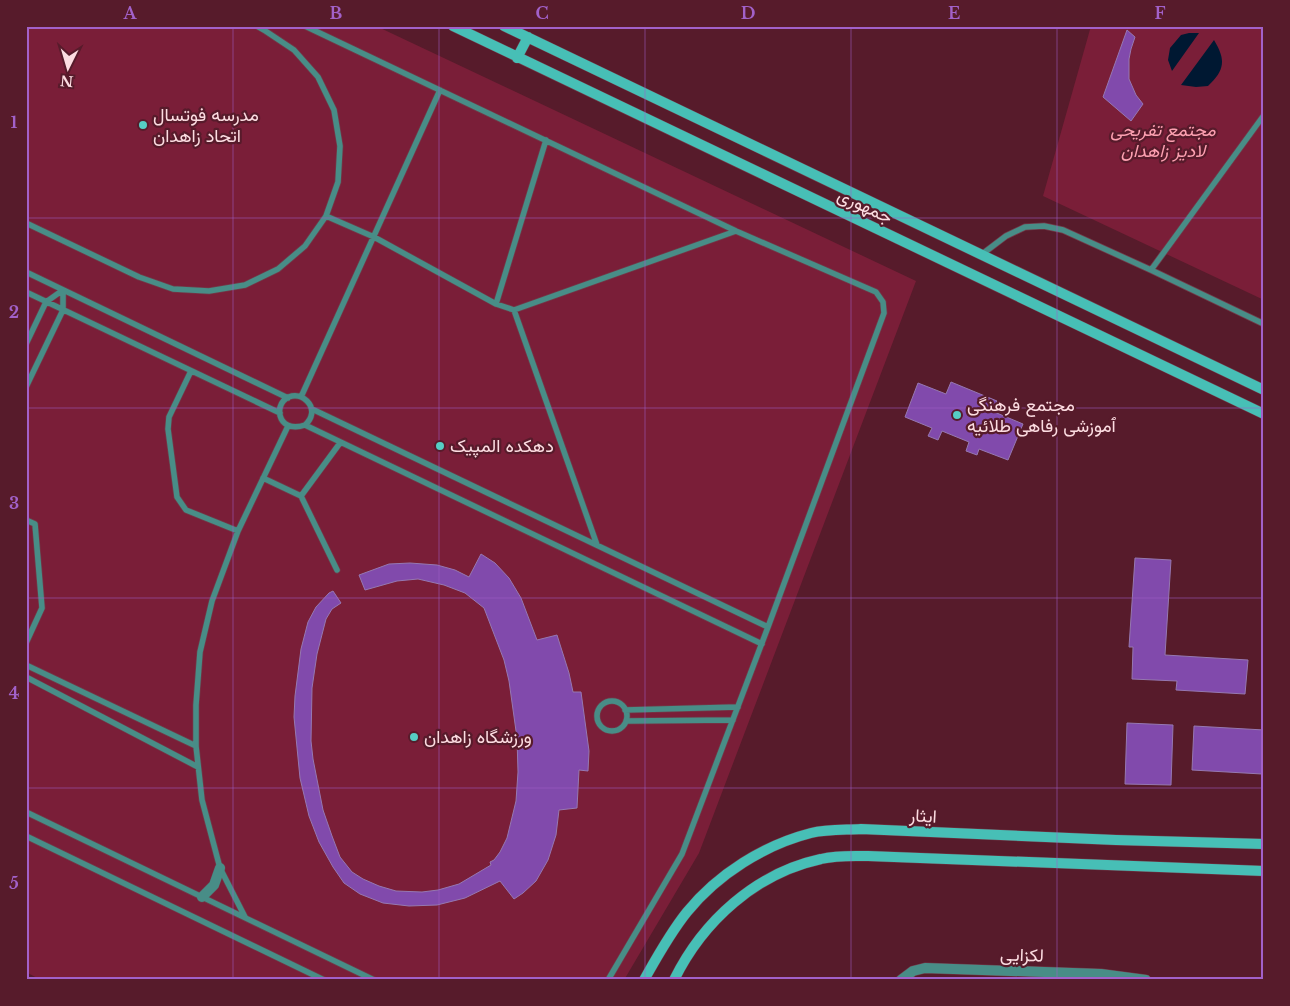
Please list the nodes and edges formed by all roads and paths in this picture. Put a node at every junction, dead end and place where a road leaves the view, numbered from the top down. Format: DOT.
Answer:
graph roads {
  1 [pos="257,26"];
  2 [pos="306,26"];
  3 [pos="453,26"];
  4 [pos="504,26"];
  5 [pos="265,28"];
  6 [pos="528,37"];
  7 [pos="517,58"];
  8 [pos="440,90"];
  9 [pos="1264,115"];
  10 [pos="546,140"];
  11 [pos="326,216"];
  12 [pos="26,223"];
  13 [pos="736,231"];
  14 [pos="374,237"];
  15 [pos="980,255"];
  16 [pos="1151,270"];
  17 [pos="26,272"];
  18 [pos="63,290"];
  19 [pos="26,292"];
  20 [pos="46,302"];
  21 [pos="496,304"];
  22 [pos="63,310"];
  23 [pos="514,310"];
  24 [pos="1264,324"];
  25 [pos="26,344"];
  26 [pos="191,371"];
  27 [pos="26,387"];
  28 [pos="1264,390"];
  29 [pos="301,397"];
  30 [pos="288,398"];
  31 [pos="312,409"];
  32 [pos="280,414"];
  33 [pos="1264,414"];
  34 [pos="288,426"];
  35 [pos="304,426"];
  36 [pos="340,442"];
  37 [pos="263,478"];
  38 [pos="301,496"];
  39 [pos="26,520"];
  40 [pos="238,532"];
  41 [pos="597,545"];
  42 [pos="337,570"];
  43 [pos="768,627"];
  44 [pos="26,643"];
  45 [pos="762,644"];
  46 [pos="26,665"];
  47 [pos="26,676"];
  48 [pos="738,707"];
  49 [pos="625,710"];
  50 [pos="733,720"];
  51 [pos="626,721"];
  52 [pos="196,746"];
  53 [pos="198,767"];
  54 [pos="26,812"];
  55 [pos="26,836"];
  56 [pos="1264,844"];
  57 [pos="220,868"];
  58 [pos="1264,870"];
  59 [pos="202,897"];
  60 [pos="245,917"];
  61 [pos="324,980"];
  62 [pos="374,980"];
  63 [pos="608,980"];
  64 [pos="644,980"];
  65 [pos="674,980"];
  66 [pos="901,980"];
  67 [pos="1146,980"];
  1 -- 5 [label="lane"];
  2 -- 8 [label="lane"];
  3 -- 7 [label="main road, جمهوری"];
  4 -- 6 [label="main road, جمهوری"];
  5 -- 11 [label="lane"];
  6 -- 7 [label="main road"];
  6 -- 15 [label="main road, جمهوری"];
  7 -- 33 [label="main road, جمهوری"];
  8 -- 10 [label="lane"];
  8 -- 14 [label="lane"];
  9 -- 16 [label="lane"];
  10 -- 13 [label="lane"];
  10 -- 21 [label="lane"];
  11 -- 12 [label="lane"];
  11 -- 14 [label="lane"];
  13 -- 23 [label="lane"];
  13 -- 43 [label="lane"];
  14 -- 21 [label="lane"];
  14 -- 29 [label="lane"];
  15 -- 16 [label="lane"];
  15 -- 28 [label="main road, جمهوری"];
  16 -- 24 [label="lane"];
  17 -- 18 [label="lane"];
  18 -- 20 [label="lane"];
  18 -- 22 [label="lane"];
  18 -- 30 [label="lane"];
  19 -- 20 [label="lane"];
  20 -- 22 [label="lane"];
  20 -- 25 [label="lane"];
  21 -- 23 [label="lane"];
  22 -- 26 [label="lane"];
  22 -- 27 [label="lane"];
  23 -- 41 [label="lane"];
  26 -- 32 [label="lane"];
  26 -- 40 [label="lane"];
  29 -- 30 [label="lane"];
  29 -- 31 [label="lane"];
  30 -- 32 [label="lane"];
  31 -- 35 [label="lane"];
  31 -- 41 [label="lane"];
  32 -- 34 [label="lane"];
  34 -- 35 [label="lane"];
  34 -- 37 [label="lane"];
  35 -- 36 [label="lane"];
  36 -- 38 [label="lane"];
  36 -- 45 [label="lane"];
  37 -- 38 [label="lane"];
  37 -- 40 [label="lane"];
  38 -- 42 [label="lane"];
  39 -- 44 [label="lane"];
  40 -- 52 [label="lane"];
  41 -- 43 [label="lane"];
  43 -- 45 [label="lane"];
  45 -- 48 [label="lane"];
  46 -- 52 [label="lane"];
  47 -- 53 [label="lane"];
  48 -- 49 [label="lane"];
  48 -- 50 [label="lane"];
  49 -- 51 [label="lane"];
  49 -- 51 [label="lane"];
  50 -- 51 [label="lane"];
  50 -- 63 [label="lane"];
  52 -- 53 [label="lane"];
  53 -- 57 [label="lane"];
  54 -- 59 [label="lane"];
  55 -- 61 [label="lane"];
  56 -- 64 [label="main road, ایثار"];
  57 -- 59 [label="street"];
  57 -- 60 [label="lane"];
  58 -- 65 [label="main road"];
  59 -- 60 [label="lane"];
  60 -- 62 [label="lane"];
  66 -- 67 [label="street, لکزایی"];
}
